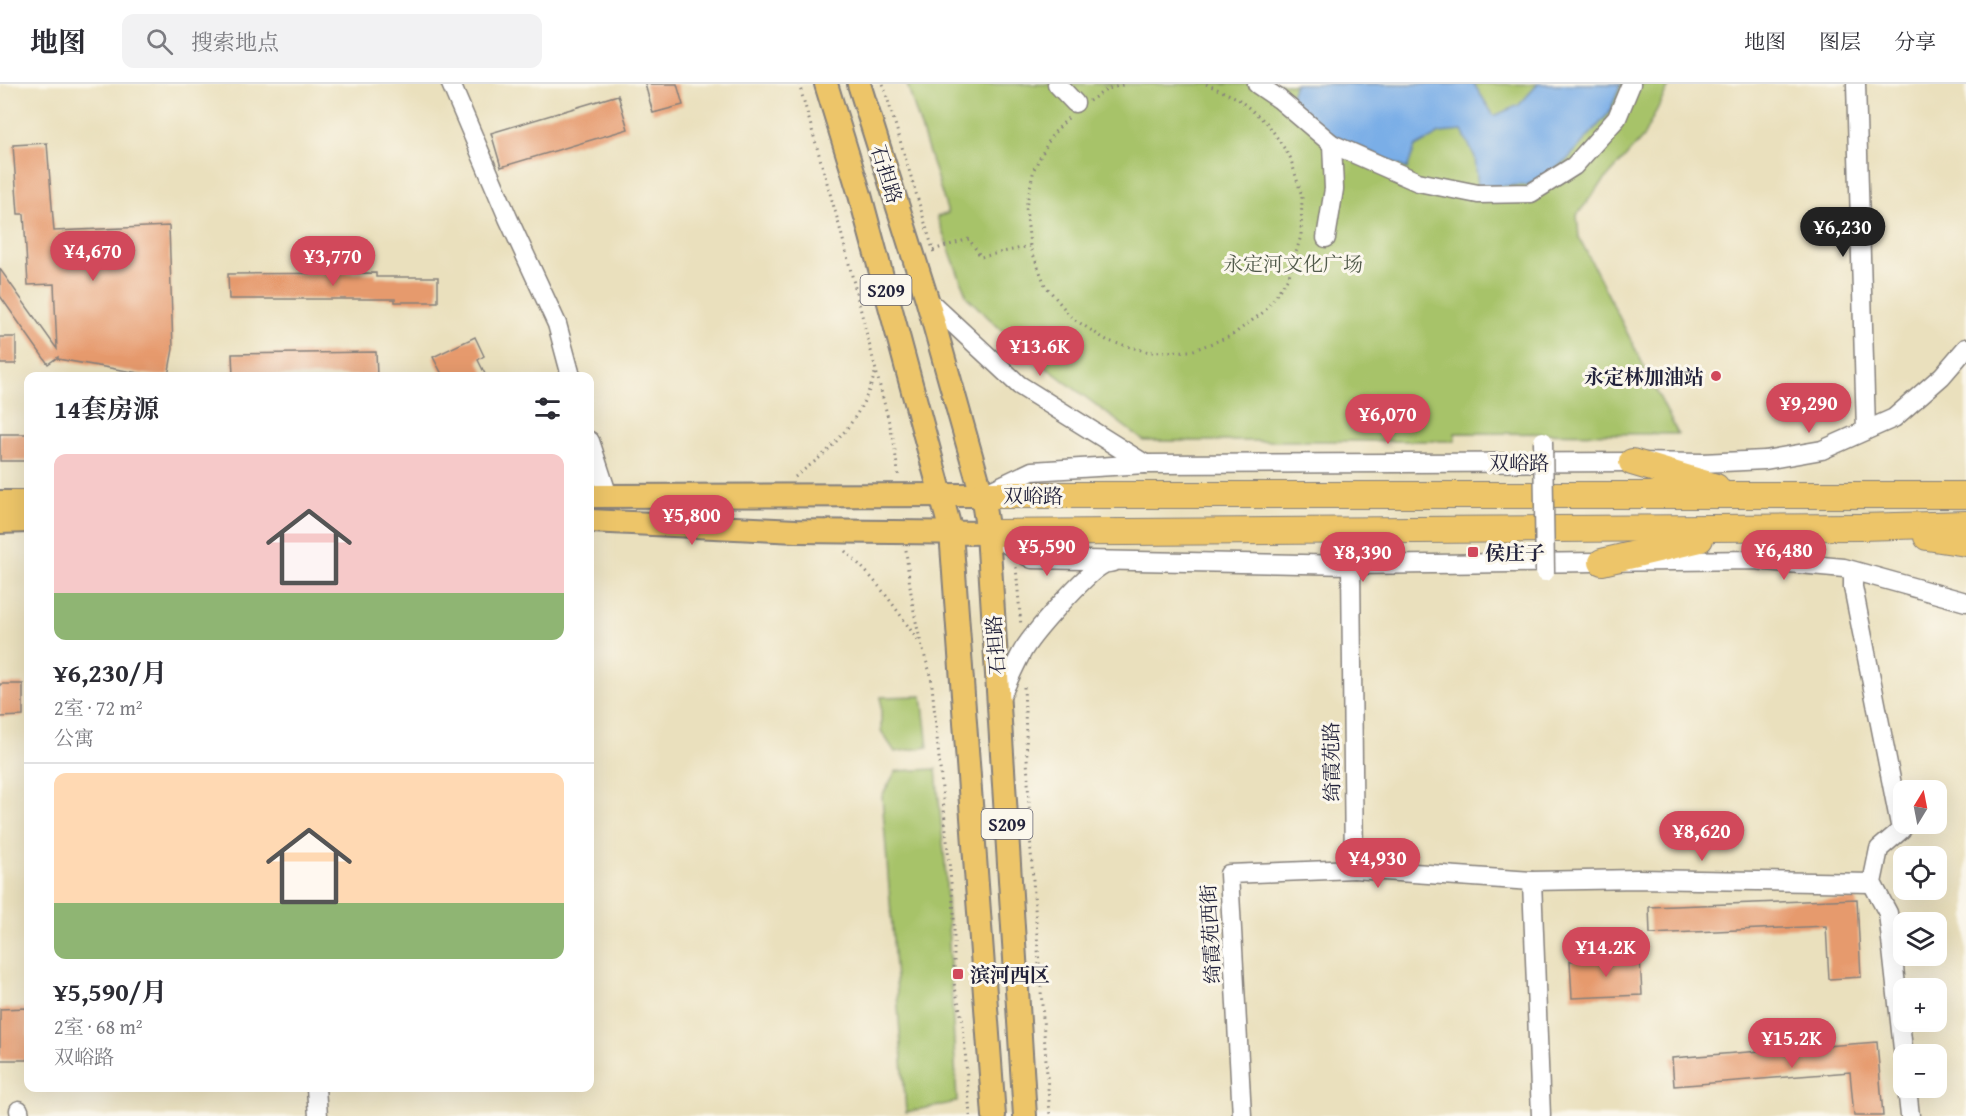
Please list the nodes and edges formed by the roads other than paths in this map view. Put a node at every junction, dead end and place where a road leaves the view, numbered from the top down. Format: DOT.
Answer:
graph roads {
  1 [pos="451,84"];
  2 [pos="826,84"];
  3 [pos="859,84"];
  4 [pos="1057,84"];
  5 [pos="1630,84"];
  6 [pos="1856,84"];
  7 [pos="1249,87"];
  8 [pos="1075,103"];
  9 [pos="1332,144"];
  10 [pos="1318,237"];
  11 [pos="927,299"];
  12 [pos="1966,348"];
  13 [pos="570,372"];
  14 [pos="1866,430"];
  15 [pos="1543,441"];
  16 [pos="1632,462"];
  17 [pos="1145,464"];
  18 [pos="594,465"];
  19 [pos="982,495"];
  20 [pos="1742,495"];
  21 [pos="1966,495"];
  22 [pos="599,496"];
  23 [pos="943,496"];
  24 [pos="0,502"];
  25 [pos="24,502"];
  26 [pos="24,521"];
  27 [pos="594,521"];
  28 [pos="0,522"];
  29 [pos="1966,524"];
  30 [pos="1744,528"];
  31 [pos="1861,528"];
  32 [pos="951,532"];
  33 [pos="988,532"];
  34 [pos="1966,543"];
  35 [pos="1124,560"];
  36 [pos="1602,562"];
  37 [pos="1351,565"];
  38 [pos="1853,571"];
  39 [pos="1545,572"];
  40 [pos="1966,602"];
  41 [pos="999,701"];
  42 [pos="1354,869"];
  43 [pos="1532,881"];
  44 [pos="1872,883"];
  45 [pos="1902,1044"];
  46 [pos="316,1092"];
  47 [pos="1908,1098"];
  48 [pos="318,1116"];
  49 [pos="994,1116"];
  50 [pos="1025,1116"];
  51 [pos="1242,1116"];
  52 [pos="1541,1116"];
  53 [pos="1910,1116"];
  1 -- 13 [label="street"];
  2 -- 23 [label="main road, 石担路 / S209"];
  3 -- 11 [label="main road, 石担路 / S209"];
  4 -- 8 [label="street"];
  5 -- 9 [label="street"];
  6 -- 14 [label="street"];
  7 -- 9 [label="street"];
  9 -- 10 [label="street"];
  11 -- 17 [label="street"];
  11 -- 19 [label="main road, 石担路 / S209"];
  12 -- 14 [label="street, 双峪路"];
  14 -- 16 [label="street, 双峪路"];
  15 -- 39 [label="street, bridge"];
  16 -- 17 [label="street, 双峪路"];
  16 -- 20 [label="highway"];
  17 -- 19 [label="street, 双峪路"];
  18 -- 22 [label="street"];
  19 -- 20 [label="highway, 双峪路"];
  19 -- 23 [label="main road"];
  19 -- 33 [label="main road, 石担路 / S209"];
  20 -- 21 [label="highway, 双峪路"];
  22 -- 23 [label="main road"];
  23 -- 32 [label="main road, 石担路 / S209"];
  24 -- 25 [label="main road"];
  26 -- 28 [label="main road"];
  27 -- 32 [label="main road"];
  29 -- 31 [label="highway, 双峪路"];
  30 -- 31 [label="highway, 双峪路"];
  30 -- 33 [label="highway, 双峪路"];
  30 -- 36 [label="highway"];
  31 -- 34 [label="highway"];
  32 -- 33 [label="main road"];
  32 -- 49 [label="main road, 石担路 / S209"];
  33 -- 35 [label="street"];
  33 -- 41 [label="main road, 石担路 / S209"];
  35 -- 37 [label="street"];
  35 -- 41 [label="street"];
  36 -- 37 [label="street"];
  36 -- 38 [label="street"];
  37 -- 42 [label="street, 绮霞苑路"];
  38 -- 40 [label="street"];
  38 -- 44 [label="street"];
  41 -- 50 [label="main road, 石担路 / S209"];
  42 -- 43 [label="street"];
  42 -- 51 [label="street, 绮霞苑西街"];
  43 -- 44 [label="street"];
  43 -- 52 [label="street"];
  44 -- 45 [label="street"];
  46 -- 48 [label="street"];
  47 -- 53 [label="street"];
}
